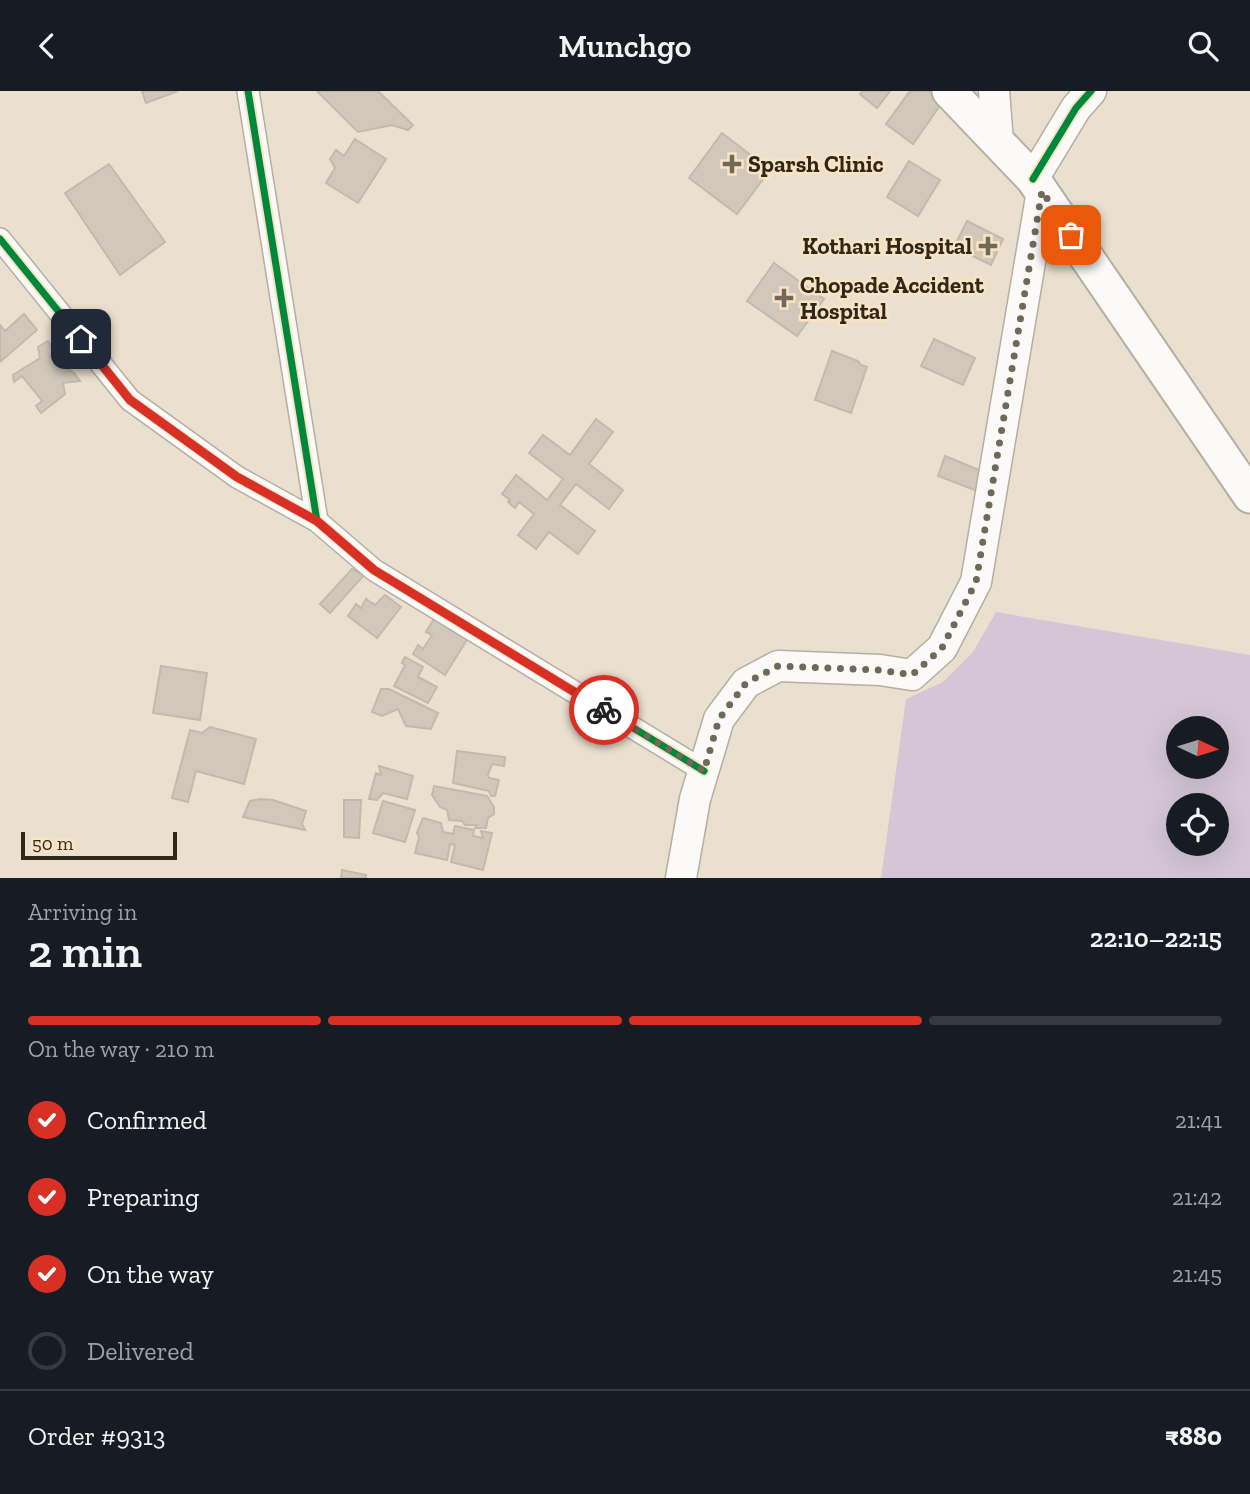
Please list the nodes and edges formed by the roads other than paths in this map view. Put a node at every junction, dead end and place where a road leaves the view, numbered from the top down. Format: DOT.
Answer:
graph roads {
  1 [pos="248,91"];
  2 [pos="948,91"];
  3 [pos="994,91"];
  4 [pos="1091,91"];
  5 [pos="998,142"];
  6 [pos="1037,185"];
  7 [pos="0,239"];
  8 [pos="1250,496"];
  9 [pos="317,521"];
  10 [pos="704,771"];
  11 [pos="681,878"];
  1 -- 9 [label="street"];
  2 -- 5 [label="main road"];
  3 -- 5 [label="main road"];
  4 -- 6 [label="main road"];
  5 -- 6 [label="main road"];
  6 -- 8 [label="main road"];
  6 -- 10 [label="main road"];
  7 -- 9 [label="street"];
  9 -- 10 [label="street"];
  10 -- 11 [label="main road"];
}
